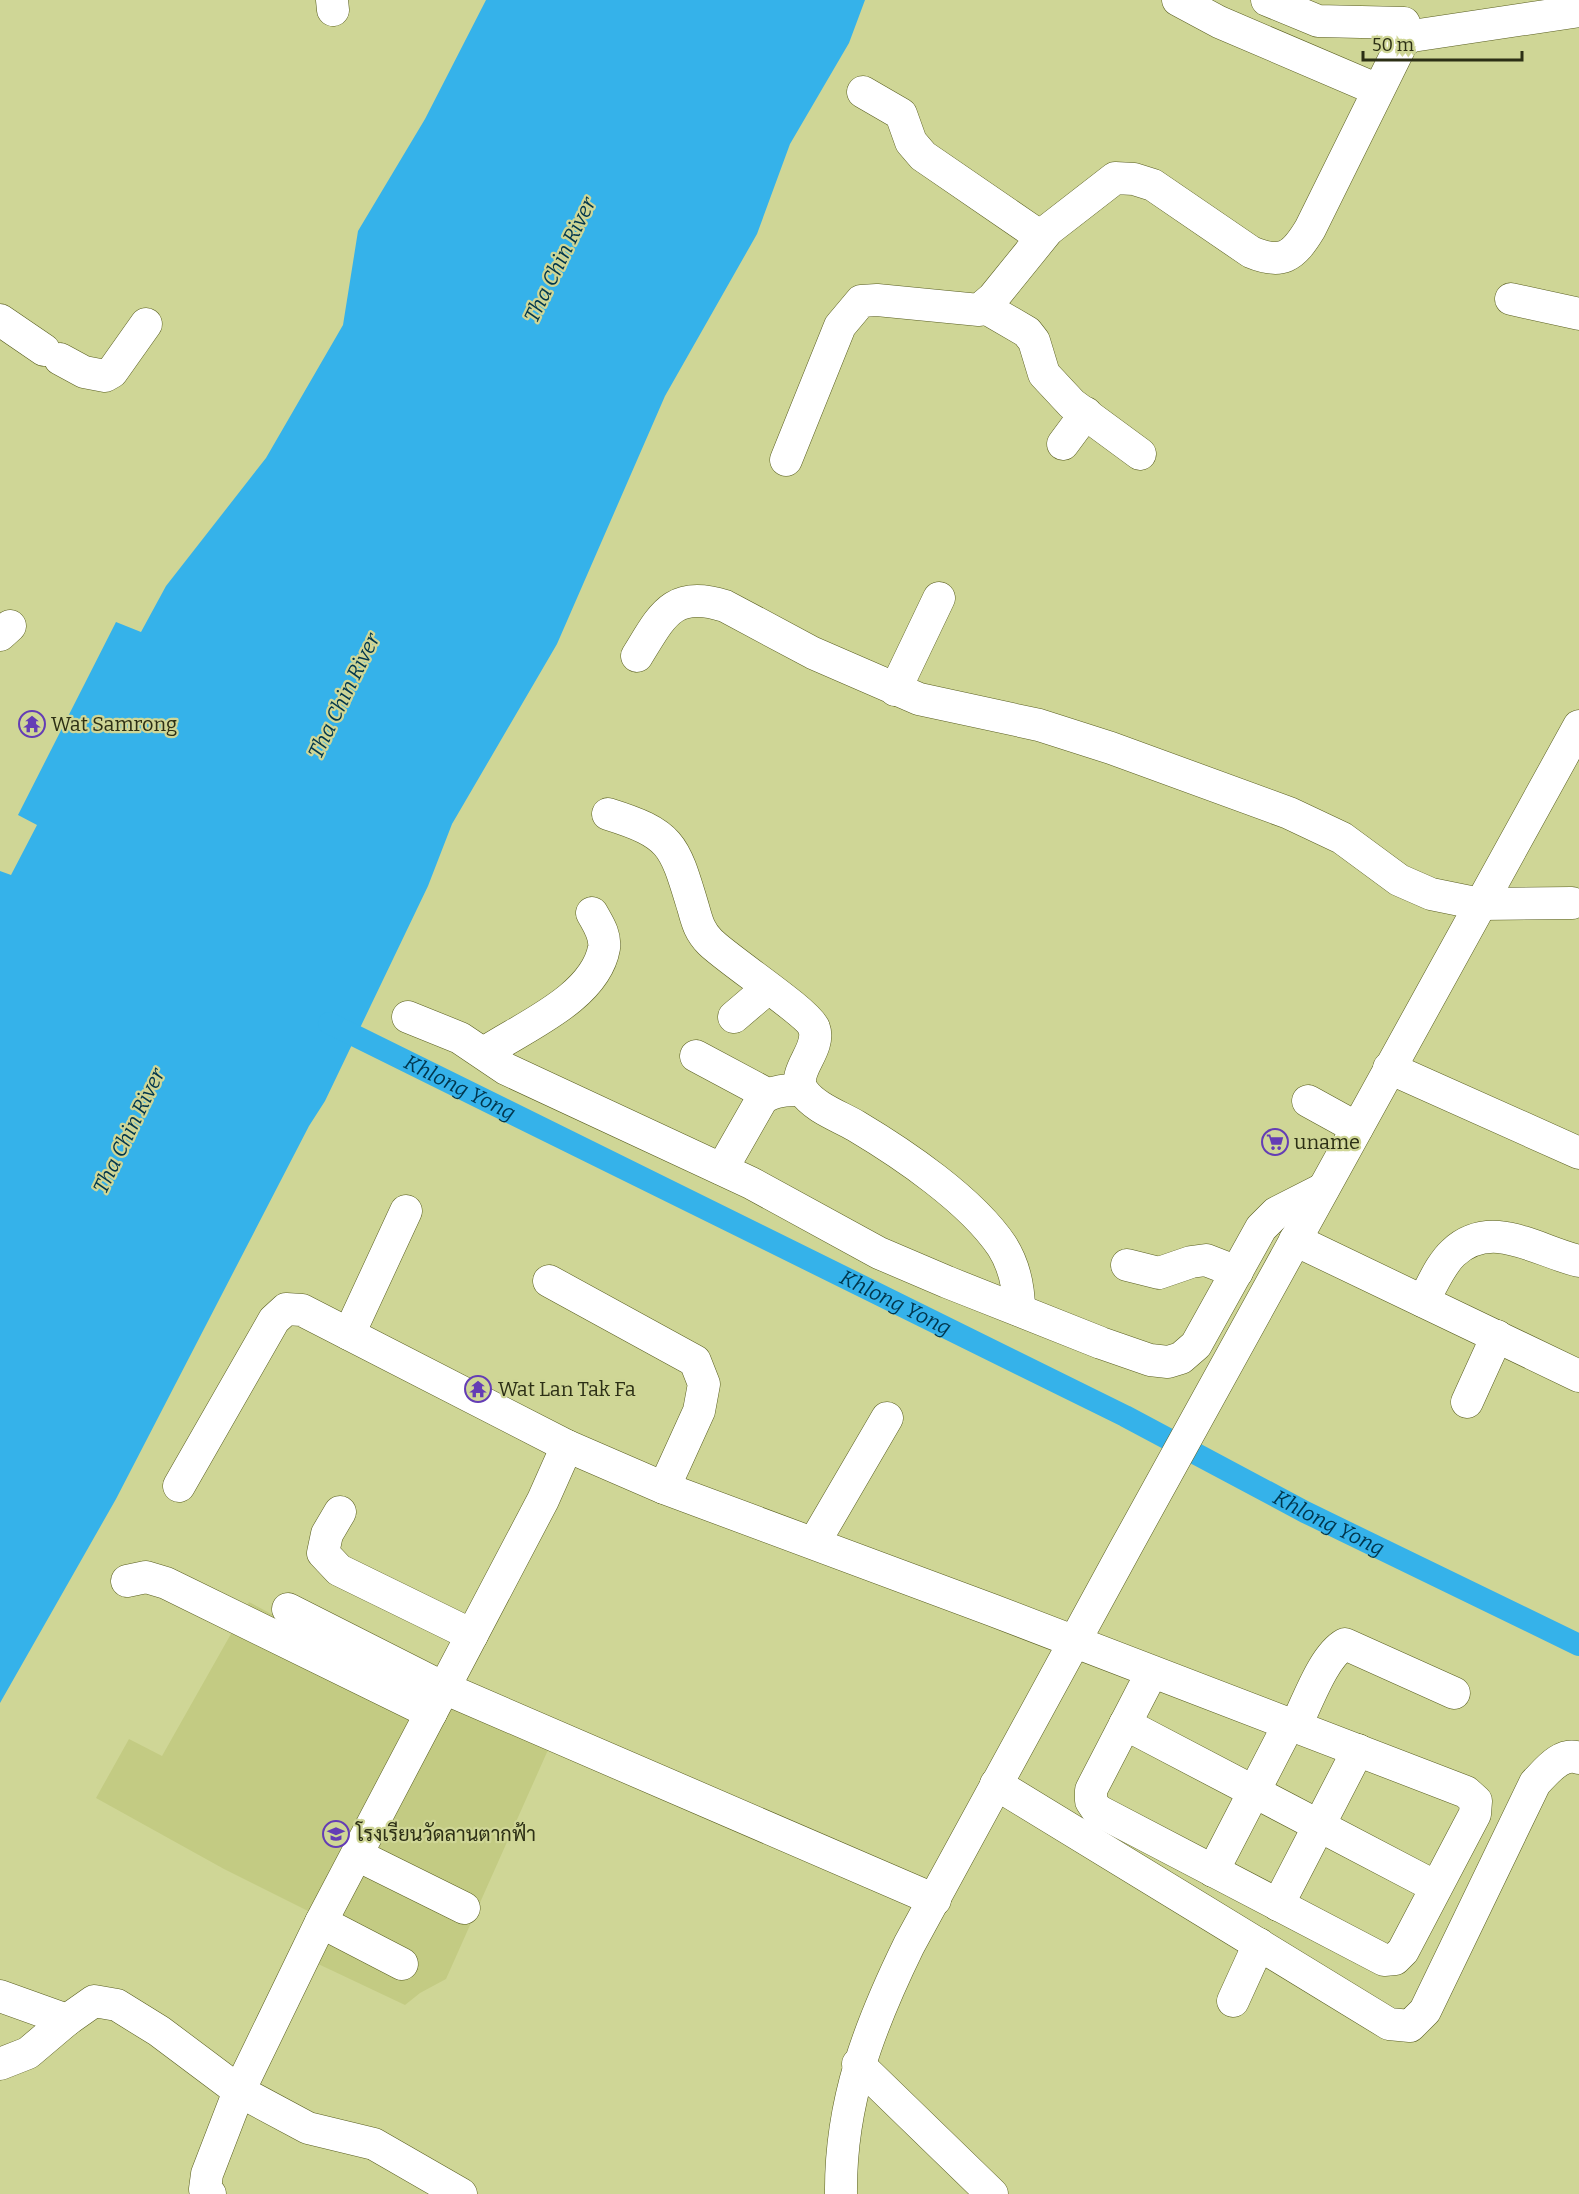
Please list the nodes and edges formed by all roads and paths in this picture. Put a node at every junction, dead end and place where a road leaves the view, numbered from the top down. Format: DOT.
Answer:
graph roads {
  1 [pos="1178,0"];
  2 [pos="1267,0"];
  3 [pos="1365,0"];
  4 [pos="1579,11"];
  5 [pos="1405,18"];
  6 [pos="1378,90"];
  7 [pos="863,92"];
  8 [pos="1041,237"];
  9 [pos="1511,299"];
  10 [pos="984,307"];
  11 [pos="1579,314"];
  12 [pos="0,320"];
  13 [pos="146,324"];
  14 [pos="1086,413"];
  15 [pos="1063,444"];
  16 [pos="1140,454"];
  17 [pos="786,460"];
  18 [pos="939,598"];
  19 [pos="638,656"];
  20 [pos="895,690"];
  21 [pos="1579,726"];
  22 [pos="608,814"];
  23 [pos="1572,903"];
  24 [pos="1480,904"];
  25 [pos="592,913"];
  26 [pos="768,988"];
  27 [pos="408,1017"];
  28 [pos="734,1017"];
  29 [pos="484,1053"];
  30 [pos="696,1056"];
  31 [pos="1389,1068"];
  32 [pos="802,1090"];
  33 [pos="767,1094"];
  34 [pos="1308,1101"];
  35 [pos="1357,1128"];
  36 [pos="1579,1153"];
  37 [pos="722,1169"];
  38 [pos="1323,1189"];
  39 [pos="406,1211"];
  40 [pos="1295,1240"];
  41 [pos="1579,1261"];
  42 [pos="1127,1265"];
  43 [pos="1237,1272"];
  44 [pos="549,1281"];
  45 [pos="1423,1301"];
  46 [pos="1019,1310"];
  47 [pos="349,1334"];
  48 [pos="1497,1336"];
  49 [pos="1579,1376"];
  50 [pos="1467,1402"];
  51 [pos="886,1418"];
  52 [pos="567,1446"];
  53 [pos="178,1486"];
  54 [pos="664,1488"];
  55 [pos="340,1512"];
  56 [pos="814,1543"];
  57 [pos="127,1581"];
  58 [pos="288,1609"];
  59 [pos="472,1635"];
  60 [pos="1074,1642"];
  61 [pos="1152,1672"];
  62 [pos="1454,1693"];
  63 [pos="438,1700"];
  64 [pos="1125,1724"];
  65 [pos="1292,1726"];
  66 [pos="1358,1750"];
  67 [pos="1579,1758"];
  68 [pos="996,1784"];
  69 [pos="1254,1792"];
  70 [pos="1318,1826"];
  71 [pos="357,1855"];
  72 [pos="1213,1871"];
  73 [pos="1436,1887"];
  74 [pos="935,1900"];
  75 [pos="1278,1905"];
  76 [pos="464,1908"];
  77 [pos="321,1922"];
  78 [pos="1259,1944"];
  79 [pos="402,1964"];
  80 [pos="0,1996"];
  81 [pos="1233,2001"];
  82 [pos="67,2019"];
  83 [pos="0,2064"];
  84 [pos="858,2064"];
  85 [pos="239,2091"];
  86 [pos="206,2192"];
  87 [pos="461,2194"];
  88 [pos="841,2194"];
  89 [pos="992,2194"];
  1 -- 6 [label="street"];
  2 -- 5 [label="street"];
  3 -- 5 [label="street"];
  4 -- 5 [label="street"];
  5 -- 6 [label="street"];
  6 -- 8 [label="street"];
  7 -- 8 [label="street"];
  8 -- 10 [label="street"];
  9 -- 11 [label="street"];
  10 -- 14 [label="street"];
  10 -- 17 [label="street"];
  12 -- 13 [label="street"];
  14 -- 15 [label="street"];
  14 -- 16 [label="street"];
  18 -- 20 [label="street"];
  19 -- 20 [label="street"];
  20 -- 24 [label="street"];
  21 -- 24 [label="street"];
  22 -- 26 [label="street"];
  23 -- 24 [label="street"];
  24 -- 31 [label="street"];
  25 -- 29 [label="street"];
  26 -- 28 [label="street"];
  26 -- 32 [label="street"];
  27 -- 29 [label="street"];
  29 -- 37 [label="street"];
  30 -- 33 [label="street"];
  31 -- 35 [label="street"];
  31 -- 36 [label="street"];
  32 -- 33 [label="street"];
  32 -- 46 [label="street"];
  33 -- 37 [label="street"];
  34 -- 35 [label="street"];
  35 -- 38 [label="street"];
  37 -- 46 [label="street"];
  38 -- 40 [label="street"];
  38 -- 43 [label="street"];
  39 -- 47 [label="street"];
  40 -- 45 [label="street"];
  40 -- 60 [label="street"];
  41 -- 45 [label="street"];
  42 -- 43 [label="street"];
  43 -- 46 [label="street"];
  44 -- 54 [label="street"];
  45 -- 48 [label="street"];
  47 -- 52 [label="street"];
  47 -- 53 [label="street"];
  48 -- 49 [label="street"];
  48 -- 50 [label="street"];
  51 -- 56 [label="street"];
  52 -- 54 [label="street"];
  52 -- 59 [label="street"];
  54 -- 56 [label="street"];
  55 -- 59 [label="street"];
  56 -- 60 [label="street"];
  57 -- 63 [label="street"];
  58 -- 63 [label="street"];
  59 -- 63 [label="street"];
  60 -- 61 [label="street"];
  60 -- 68 [label="street"];
  61 -- 64 [label="street"];
  61 -- 65 [label="street"];
  62 -- 65 [label="street"];
  63 -- 71 [label="street"];
  63 -- 74 [label="street"];
  64 -- 69 [label="street"];
  64 -- 72 [label="street"];
  65 -- 66 [label="street"];
  65 -- 69 [label="street"];
  66 -- 70 [label="street"];
  66 -- 73 [label="street"];
  67 -- 78 [label="street"];
  68 -- 74 [label="street"];
  68 -- 78 [label="street"];
  69 -- 70 [label="street"];
  69 -- 72 [label="street"];
  70 -- 73 [label="street"];
  70 -- 75 [label="street"];
  71 -- 76 [label="street"];
  71 -- 77 [label="street"];
  72 -- 75 [label="street"];
  73 -- 75 [label="street"];
  74 -- 84 [label="street"];
  77 -- 79 [label="street"];
  77 -- 85 [label="street"];
  78 -- 81 [label="street"];
  80 -- 82 [label="street"];
  82 -- 83 [label="street"];
  82 -- 85 [label="street"];
  84 -- 88 [label="street"];
  84 -- 89 [label="street"];
  85 -- 86 [label="street"];
  85 -- 87 [label="street"];
}
